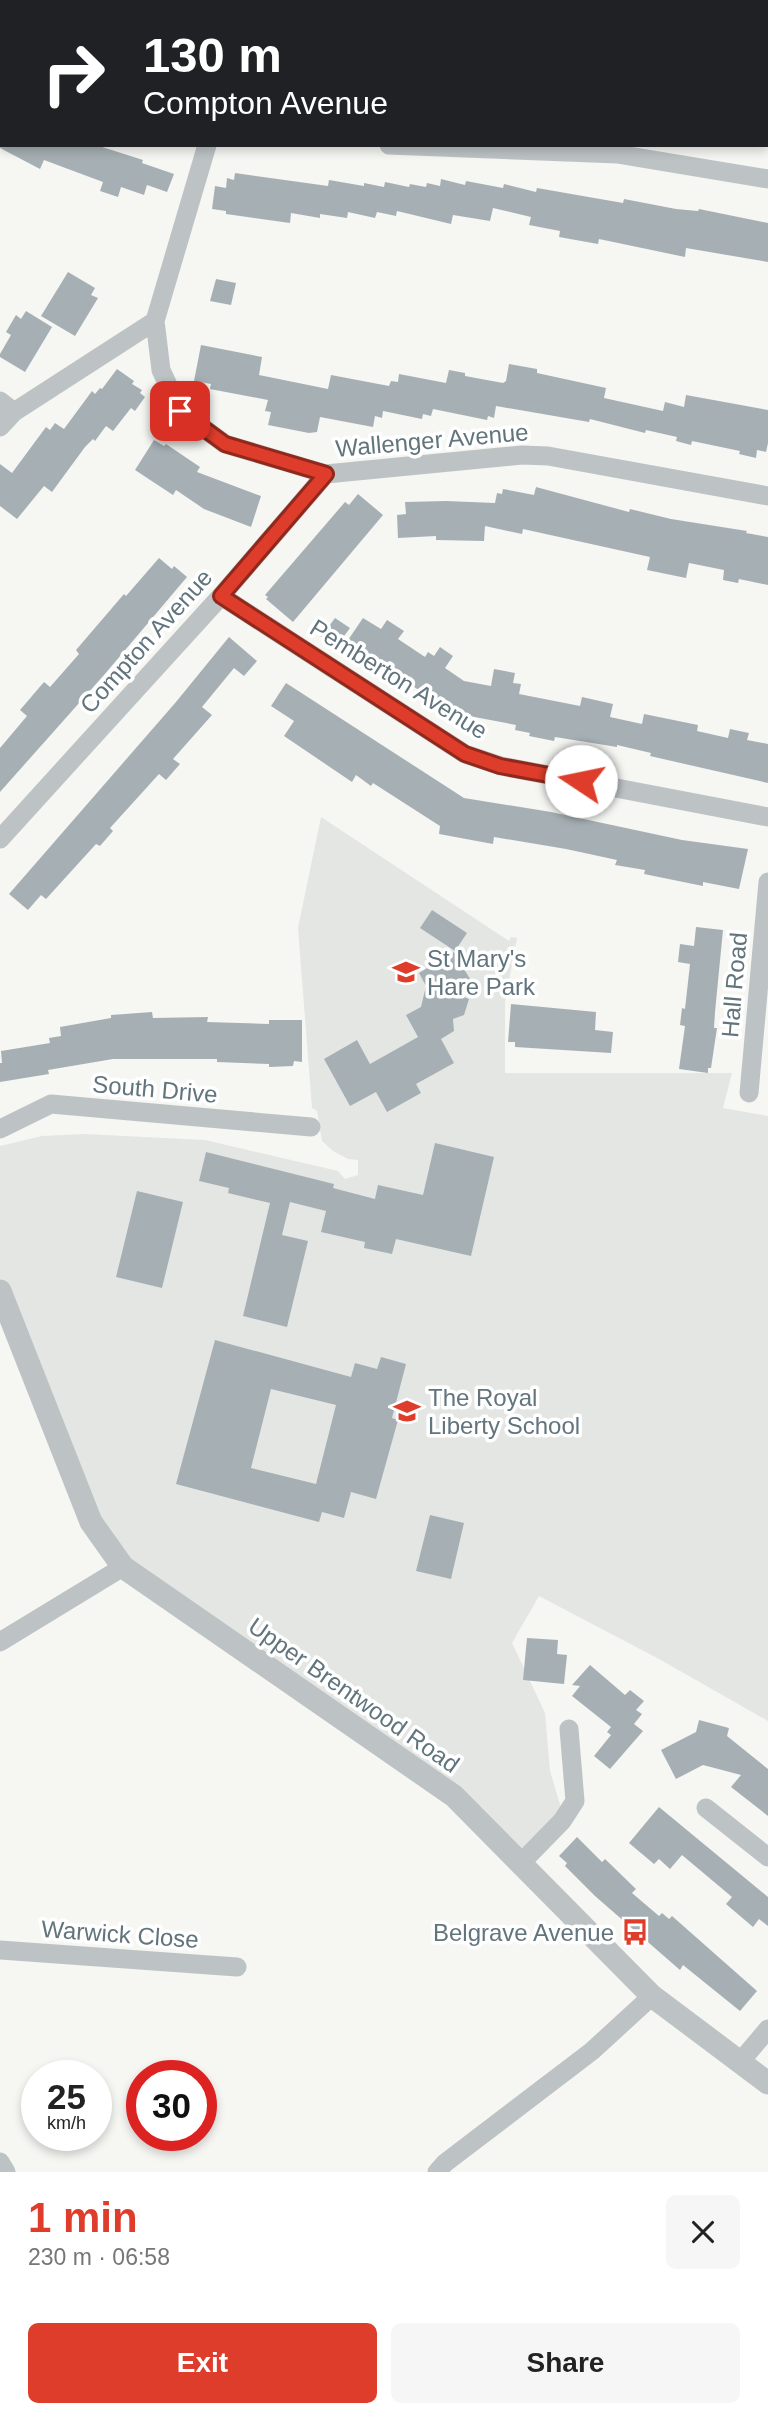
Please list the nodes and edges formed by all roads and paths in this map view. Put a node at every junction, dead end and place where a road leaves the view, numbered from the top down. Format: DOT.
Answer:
graph roads {
  1 [pos="206,147"];
  2 [pos="440,147"];
  3 [pos="768,179"];
  4 [pos="155,321"];
  5 [pos="7,406"];
  6 [pos="0,427"];
  7 [pos="326,474"];
  8 [pos="768,496"];
  9 [pos="221,596"];
  10 [pos="768,817"];
  11 [pos="0,839"];
  12 [pos="768,882"];
  13 [pos="749,1093"];
  14 [pos="311,1127"];
  15 [pos="0,1129"];
  16 [pos="0,1291"];
  17 [pos="122,1567"];
  18 [pos="0,1642"];
  19 [pos="569,1729"];
  20 [pos="706,1808"];
  21 [pos="768,1857"];
  22 [pos="520,1864"];
  23 [pos="0,1950"];
  24 [pos="237,1967"];
  25 [pos="652,1996"];
  26 [pos="768,2029"];
  27 [pos="740,2062"];
  28 [pos="768,2082"];
  29 [pos="0,2162"];
  30 [pos="6,2172"];
  31 [pos="437,2172"];
  1 -- 4 [label="street, Wallenger Avenue"];
  2 -- 3 [label="street"];
  4 -- 5 [label="street"];
  4 -- 7 [label="street, Wallenger Avenue"];
  5 -- 6 [label="street"];
  7 -- 8 [label="street, Wallenger Avenue"];
  7 -- 9 [label="street, Compton Avenue"];
  9 -- 10 [label="street, Pemberton Avenue"];
  9 -- 11 [label="street, Compton Avenue"];
  12 -- 13 [label="street, Hall Road"];
  14 -- 15 [label="street, South Drive"];
  16 -- 17 [label="street, Upper Brentwood Road"];
  17 -- 18 [label="street"];
  17 -- 22 [label="street, Upper Brentwood Road"];
  19 -- 22 [label="street"];
  20 -- 21 [label="street"];
  22 -- 25 [label="street, Upper Brentwood Road"];
  23 -- 24 [label="street, Warwick Close"];
  25 -- 27 [label="street, Upper Brentwood Road"];
  25 -- 31 [label="street"];
  26 -- 27 [label="street"];
  27 -- 28 [label="street, Upper Brentwood Road"];
  29 -- 30 [label="street"];
}
